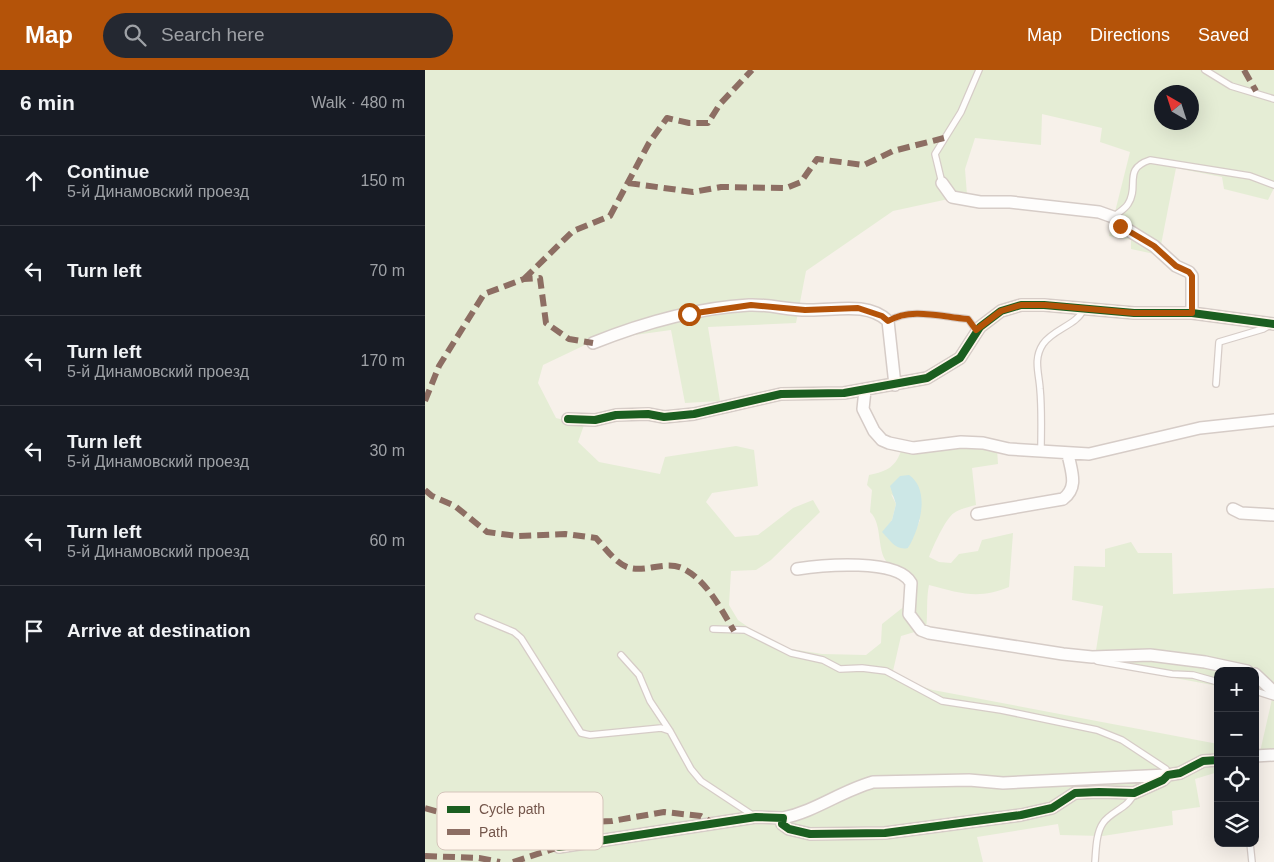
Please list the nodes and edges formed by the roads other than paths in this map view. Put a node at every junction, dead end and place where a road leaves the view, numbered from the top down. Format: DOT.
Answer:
graph roads {
  1 [pos="979,70"];
  2 [pos="1205,70"];
  3 [pos="1274,99"];
  4 [pos="941,183"];
  5 [pos="1274,185"];
  6 [pos="1113,217"];
  7 [pos="1083,310"];
  8 [pos="1192,313"];
  9 [pos="888,321"];
  10 [pos="1272,325"];
  11 [pos="976,330"];
  12 [pos="593,343"];
  13 [pos="1216,384"];
  14 [pos="895,385"];
  15 [pos="865,390"];
  16 [pos="568,419"];
  17 [pos="1274,420"];
  18 [pos="1041,451"];
  19 [pos="1068,454"];
  20 [pos="1233,509"];
  21 [pos="977,514"];
  22 [pos="1274,515"];
  23 [pos="797,569"];
  24 [pos="478,618"];
  25 [pos="713,629"];
  26 [pos="621,655"];
  27 [pos="1092,657"];
  28 [pos="1228,667"];
  29 [pos="1259,678"];
  30 [pos="1214,681"];
  31 [pos="1259,692"];
  32 [pos="1274,692"];
  33 [pos="1274,697"];
  34 [pos="670,731"];
  35 [pos="1274,755"];
  36 [pos="1259,756"];
  37 [pos="1214,760"];
  38 [pos="1168,775"];
  39 [pos="1134,794"];
  40 [pos="756,817"];
  41 [pos="783,818"];
  42 [pos="603,840"];
  43 [pos="1250,847"];
  44 [pos="1095,862"];
  45 [pos="1252,862"];
  1 -- 4 [label="lane"];
  2 -- 3 [label="lane"];
  4 -- 6 [label="street"];
  5 -- 6 [label="lane"];
  6 -- 8 [label="street"];
  7 -- 8 [label="street"];
  7 -- 11 [label="street"];
  7 -- 18 [label="lane"];
  8 -- 10 [label="street"];
  9 -- 11 [label="lane"];
  9 -- 12 [label="street"];
  9 -- 14 [label="street"];
  10 -- 13 [label="lane"];
  11 -- 14 [label="street"];
  14 -- 15 [label="street"];
  15 -- 16 [label="street"];
  15 -- 18 [label="street"];
  17 -- 19 [label="street"];
  18 -- 19 [label="street"];
  19 -- 21 [label="street"];
  20 -- 22 [label="street"];
  23 -- 27 [label="street"];
  24 -- 34 [label="lane"];
  25 -- 38 [label="lane"];
  26 -- 34 [label="lane"];
  27 -- 28 [label="street"];
  27 -- 30 [label="lane"];
  29 -- 32 [label="street"];
  31 -- 33 [label="lane"];
  34 -- 40 [label="lane"];
  35 -- 36 [label="street"];
  37 -- 38 [label="street"];
  38 -- 39 [label="street"];
  38 -- 41 [label="street"];
  39 -- 41 [label="street"];
  39 -- 44 [label="lane"];
  40 -- 41 [label="street"];
  40 -- 42 [label="street"];
  43 -- 45 [label="lane"];
}
